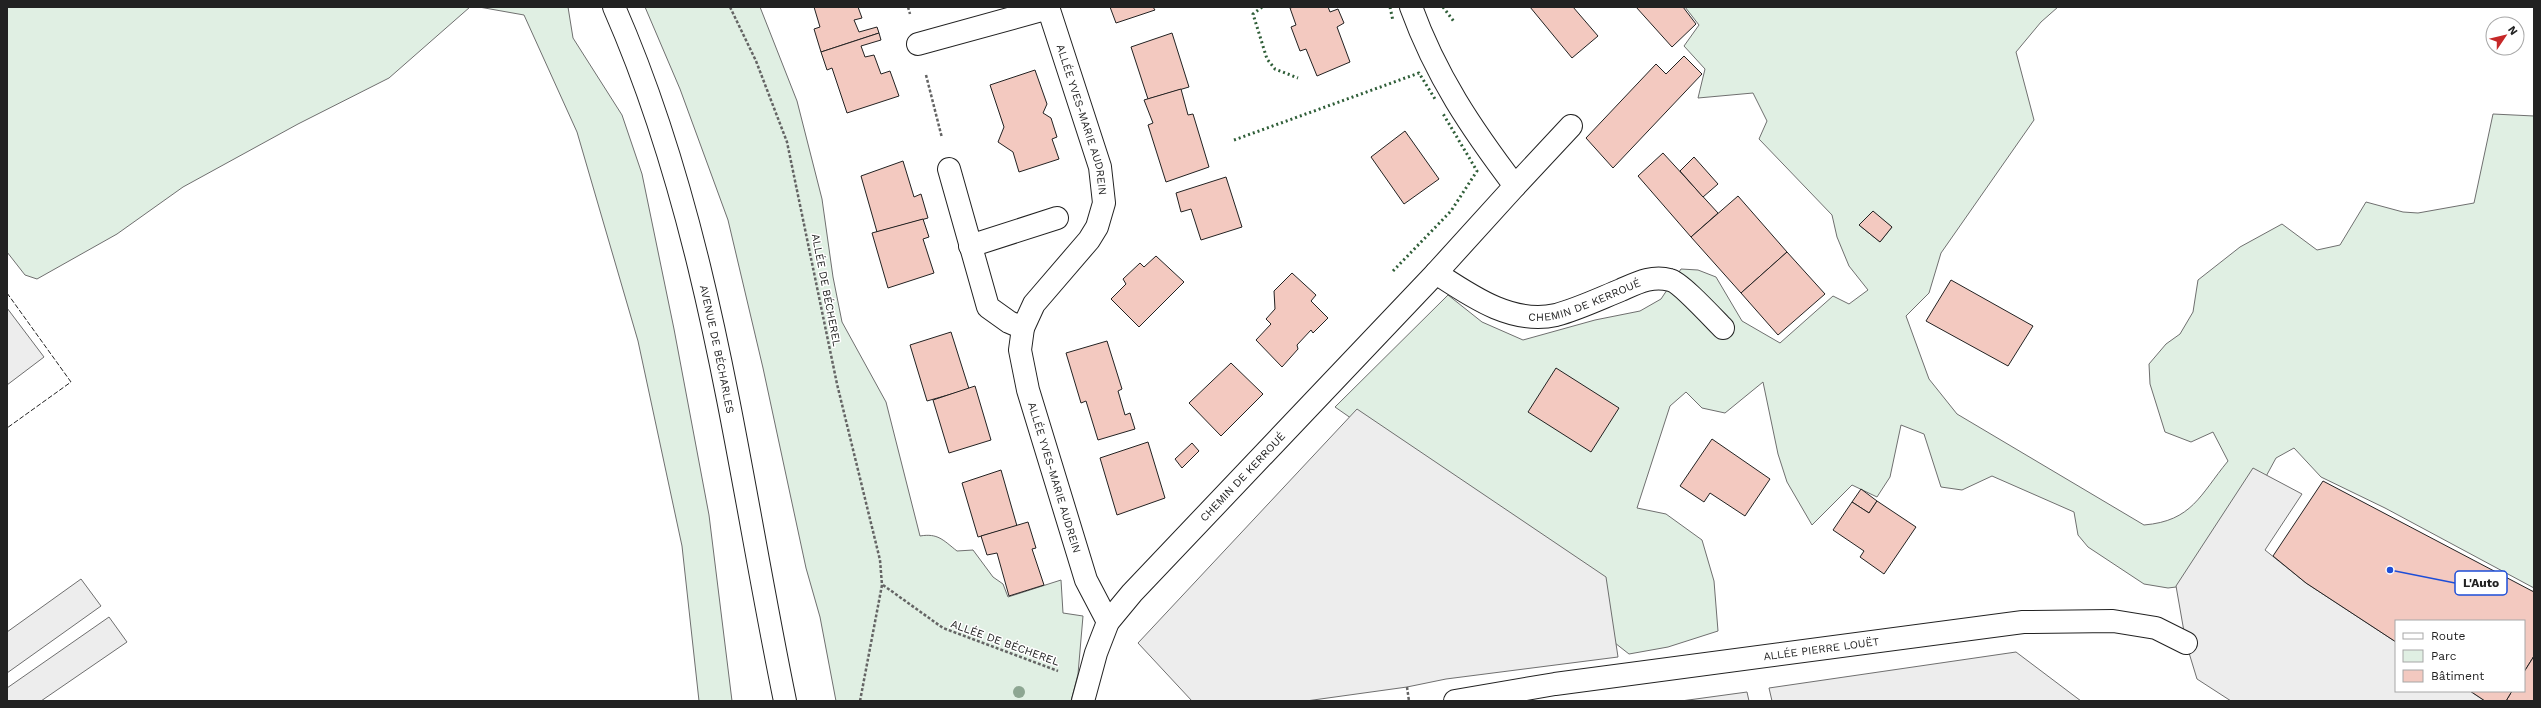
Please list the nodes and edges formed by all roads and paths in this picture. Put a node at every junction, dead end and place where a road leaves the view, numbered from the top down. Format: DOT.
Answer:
graph roads {
  1 [pos="614,7"];
  2 [pos="730,7"];
  3 [pos="908,7"];
  4 [pos="1048,7"];
  5 [pos="1411,7"];
  6 [pos="918,44"];
  7 [pos="1571,126"];
  8 [pos="949,169"];
  9 [pos="1515,186"];
  10 [pos="1057,218"];
  11 [pos="970,246"];
  12 [pos="1436,273"];
  13 [pos="1023,328"];
  14 [pos="1723,328"];
  15 [pos="882,585"];
  16 [pos="1108,622"];
  17 [pos="2186,643"];
  18 [pos="1064,673"];
  19 [pos="1407,687"];
  20 [pos="785,701"];
  21 [pos="860,701"];
  22 [pos="1083,701"];
  23 [pos="1409,701"];
  24 [pos="1455,701"];
  1 -- 20 [label="street, AVENUE DE BÉCHARLES"];
  2 -- 15 [label="path, ALLÉE DE BÉCHEREL"];
  3 -- 6 [label="path"];
  4 -- 6 [label="street, ALLÉE YVES-MARIE AUDREIN"];
  4 -- 13 [label="street, ALLÉE YVES-MARIE AUDREIN"];
  5 -- 9 [label="street"];
  6 -- 8 [label="path"];
  7 -- 9 [label="street, CHEMIN DE KERROUÉ"];
  8 -- 11 [label="street"];
  9 -- 12 [label="street, CHEMIN DE KERROUÉ"];
  10 -- 11 [label="street"];
  11 -- 13 [label="street"];
  12 -- 14 [label="street, CHEMIN DE KERROUÉ"];
  12 -- 16 [label="street, CHEMIN DE KERROUÉ"];
  13 -- 16 [label="street, ALLÉE YVES-MARIE AUDREIN"];
  15 -- 18 [label="path, ALLÉE DE BÉCHEREL"];
  15 -- 21 [label="path, ALLÉE DE BÉCHEREL"];
  16 -- 22 [label="street, CHEMIN DE KERROUÉ"];
  17 -- 24 [label="street, ALLÉE PIERRE LOUËT"];
  19 -- 23 [label="path"];
}
